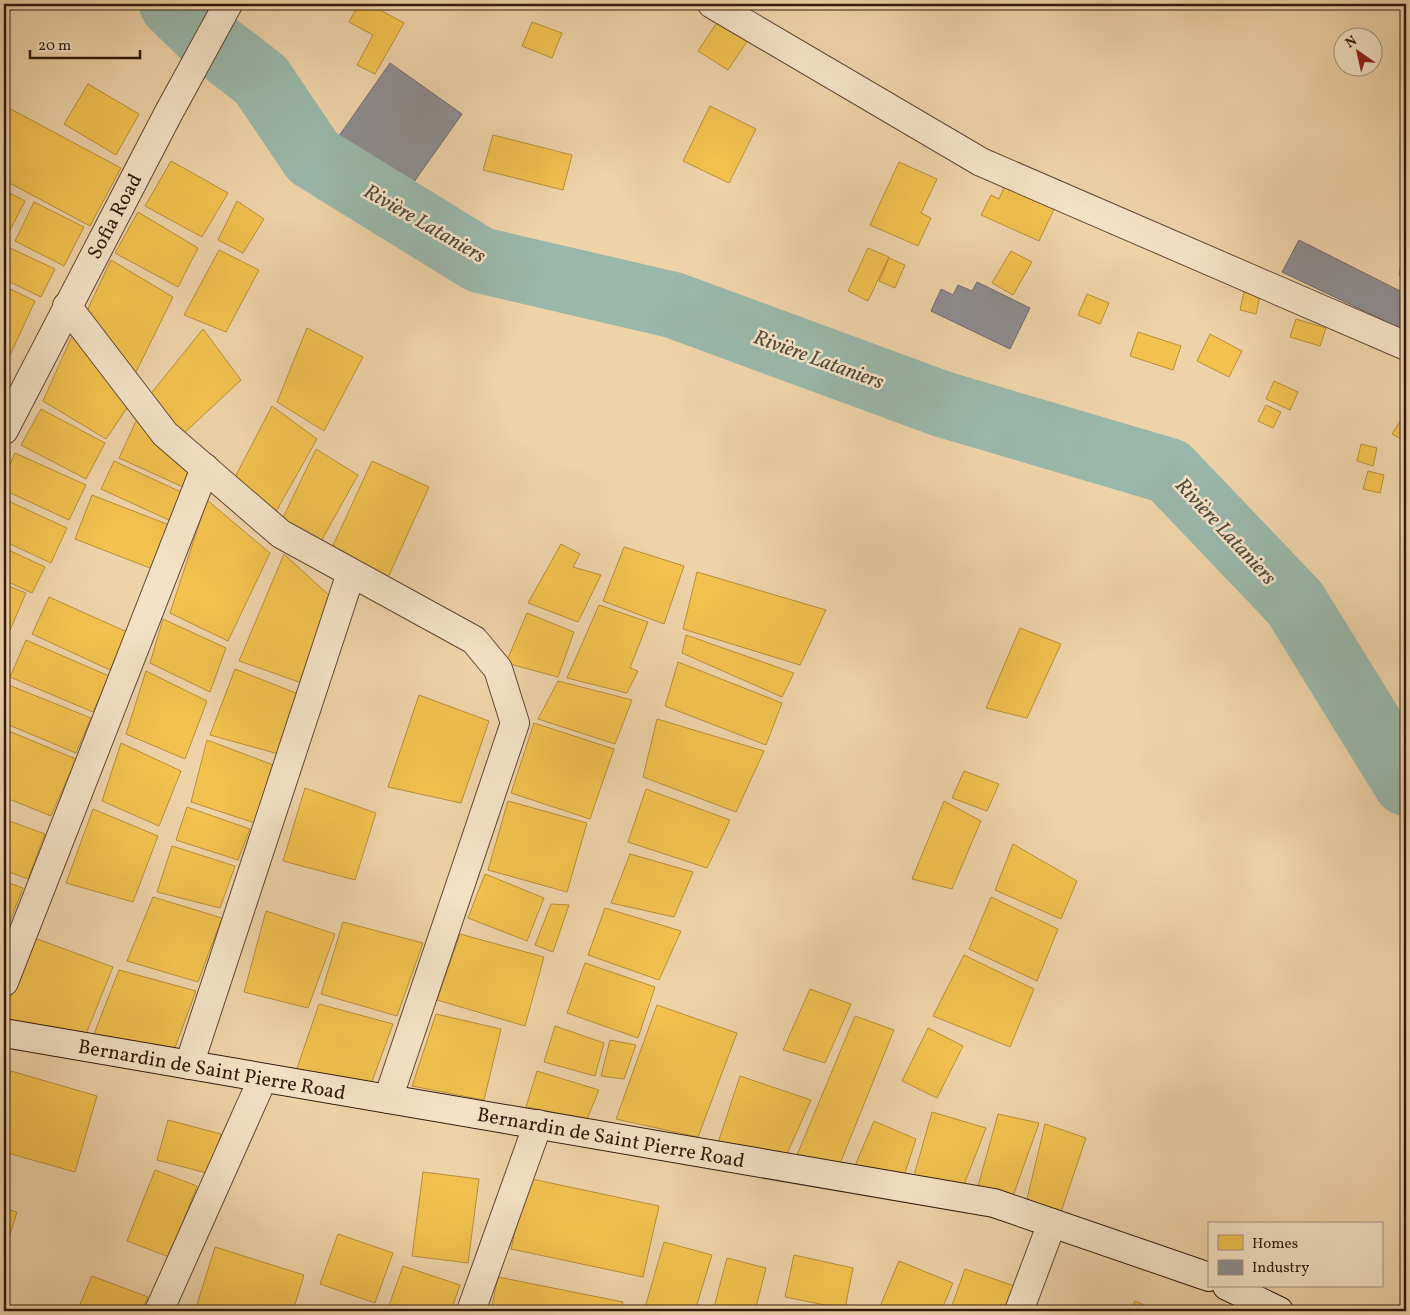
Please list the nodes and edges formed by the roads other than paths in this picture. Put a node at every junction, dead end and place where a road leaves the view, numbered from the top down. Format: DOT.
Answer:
graph roads {
  1 [pos="228,4"];
  2 [pos="712,4"];
  3 [pos="67,306"];
  4 [pos="1406,346"];
  5 [pos="4,430"];
  6 [pos="204,468"];
  7 [pos="351,573"];
  8 [pos="4,982"];
  9 [pos="6,1039"];
  10 [pos="189,1065"];
  11 [pos="263,1078"];
  12 [pos="388,1099"];
  13 [pos="538,1124"];
  14 [pos="1052,1223"];
  15 [pos="1208,1277"];
  16 [pos="1231,1288"];
  17 [pos="159,1311"];
  18 [pos="472,1311"];
  19 [pos="1019,1311"];
  20 [pos="1280,1311"];
  1 -- 3 [label="street, Sofia Road"];
  2 -- 4 [label="street"];
  3 -- 5 [label="street, Sofia Road"];
  3 -- 6 [label="street"];
  6 -- 7 [label="street"];
  6 -- 8 [label="street"];
  7 -- 10 [label="street"];
  7 -- 12 [label="street"];
  9 -- 10 [label="street, Bernardin de Saint Pierre Road"];
  10 -- 11 [label="street, Bernardin de Saint Pierre Road"];
  11 -- 12 [label="street, Bernardin de Saint Pierre Road"];
  11 -- 17 [label="street"];
  12 -- 13 [label="street, Bernardin de Saint Pierre Road"];
  13 -- 14 [label="street, Bernardin de Saint Pierre Road"];
  13 -- 18 [label="street"];
  14 -- 15 [label="street, Bernardin de Saint Pierre Road"];
  14 -- 19 [label="street"];
  16 -- 20 [label="street"];
}
